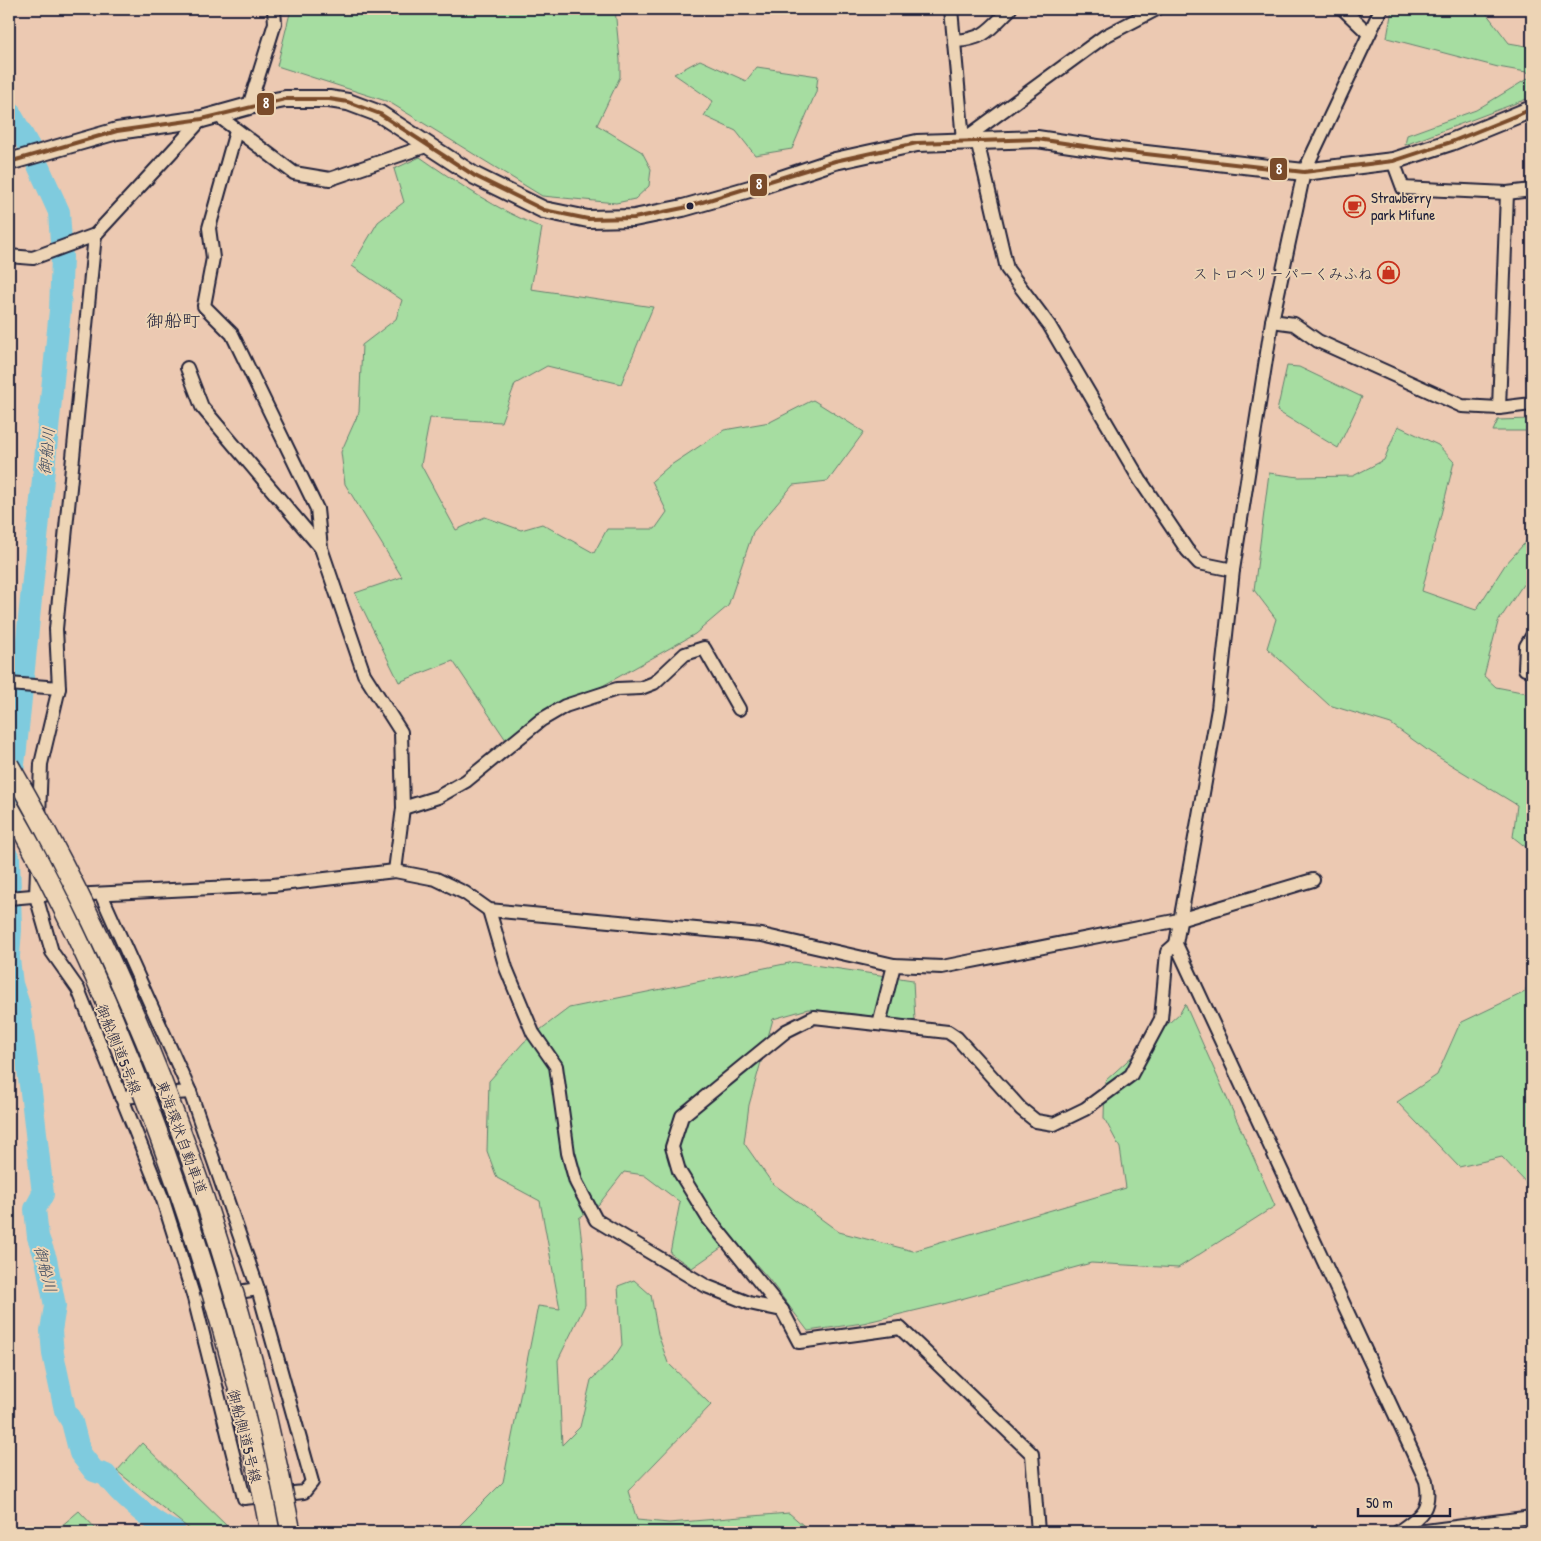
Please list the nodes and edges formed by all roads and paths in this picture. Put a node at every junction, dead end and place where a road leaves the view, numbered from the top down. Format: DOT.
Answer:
graph roads {
  1 [pos="274,9"];
  2 [pos="951,9"];
  3 [pos="1010,9"];
  4 [pos="1157,9"];
  5 [pos="1343,9"];
  6 [pos="1381,9"];
  7 [pos="1369,34"];
  8 [pos="955,41"];
  9 [pos="249,106"];
  10 [pos="1532,110"];
  11 [pos="210,117"];
  12 [pos="236,131"];
  13 [pos="970,140"];
  14 [pos="429,145"];
  15 [pos="1393,161"];
  16 [pos="9,162"];
  17 [pos="1304,172"];
  18 [pos="1532,190"];
  19 [pos="1507,193"];
  20 [pos="95,236"];
  21 [pos="9,256"];
  22 [pos="1272,321"];
  23 [pos="187,368"];
  24 [pos="1532,404"];
  25 [pos="1499,408"];
  26 [pos="322,548"];
  27 [pos="1233,570"];
  28 [pos="1532,636"];
  29 [pos="1525,669"];
  30 [pos="9,684"];
  31 [pos="54,687"];
  32 [pos="739,709"];
  33 [pos="9,765"];
  34 [pos="9,807"];
  35 [pos="403,808"];
  36 [pos="395,871"];
  37 [pos="1313,880"];
  38 [pos="101,894"];
  39 [pos="33,896"];
  40 [pos="9,898"];
  41 [pos="489,910"];
  42 [pos="1179,920"];
  43 [pos="1176,944"];
  44 [pos="894,966"];
  45 [pos="879,1024"];
  46 [pos="190,1092"];
  47 [pos="121,1097"];
  48 [pos="258,1290"];
  49 [pos="194,1298"];
  50 [pos="782,1310"];
  51 [pos="1532,1517"];
  52 [pos="270,1532"];
  53 [pos="291,1532"];
  54 [pos="1038,1532"];
  55 [pos="1398,1532"];
  56 [pos="1418,1532"];
  1 -- 9 [label="street"];
  2 -- 8 [label="street"];
  3 -- 8 [label="street"];
  4 -- 13 [label="street"];
  5 -- 7 [label="street"];
  6 -- 7 [label="street"];
  7 -- 17 [label="street"];
  8 -- 13 [label="street"];
  9 -- 11 [label="main road"];
  9 -- 14 [label="main road"];
  10 -- 15 [label="main road"];
  11 -- 12 [label="street"];
  11 -- 16 [label="main road"];
  11 -- 20 [label="street"];
  12 -- 14 [label="street"];
  12 -- 26 [label="street"];
  13 -- 14 [label="main road"];
  13 -- 17 [label="main road"];
  13 -- 27 [label="street"];
  15 -- 17 [label="main road"];
  15 -- 19 [label="street"];
  17 -- 22 [label="street"];
  18 -- 19 [label="street"];
  19 -- 25 [label="street"];
  20 -- 21 [label="street"];
  20 -- 31 [label="street, 御船側道5号線"];
  22 -- 25 [label="street"];
  22 -- 27 [label="street"];
  23 -- 26 [label="street"];
  24 -- 25 [label="street"];
  26 -- 35 [label="street"];
  27 -- 42 [label="street"];
  28 -- 29 [label="street"];
  30 -- 31 [label="street"];
  31 -- 39 [label="street, 御船側道5号線"];
  32 -- 35 [label="street"];
  33 -- 53 [label="highway, 東海環状自動車道, bridge"];
  34 -- 52 [label="highway, 東海環状自動車道, bridge"];
  35 -- 36 [label="street"];
  36 -- 38 [label="street"];
  36 -- 41 [label="street"];
  37 -- 42 [label="street"];
  38 -- 39 [label="street"];
  38 -- 46 [label="street, 御船側道5号線"];
  39 -- 40 [label="street"];
  39 -- 47 [label="street, 御船側道5号線"];
  41 -- 44 [label="street"];
  41 -- 50 [label="street"];
  42 -- 43 [label="street"];
  42 -- 44 [label="street"];
  43 -- 45 [label="street"];
  43 -- 55 [label="street"];
  44 -- 45 [label="street"];
  45 -- 50 [label="street"];
  46 -- 47 [label="street"];
  46 -- 48 [label="street, 御船側道5号線"];
  47 -- 49 [label="street, 御船側道5号線"];
  48 -- 49 [label="street"];
  48 -- 49 [label="street, 御船側道5号線"];
  50 -- 54 [label="street"];
  51 -- 56 [label="street"];
}
